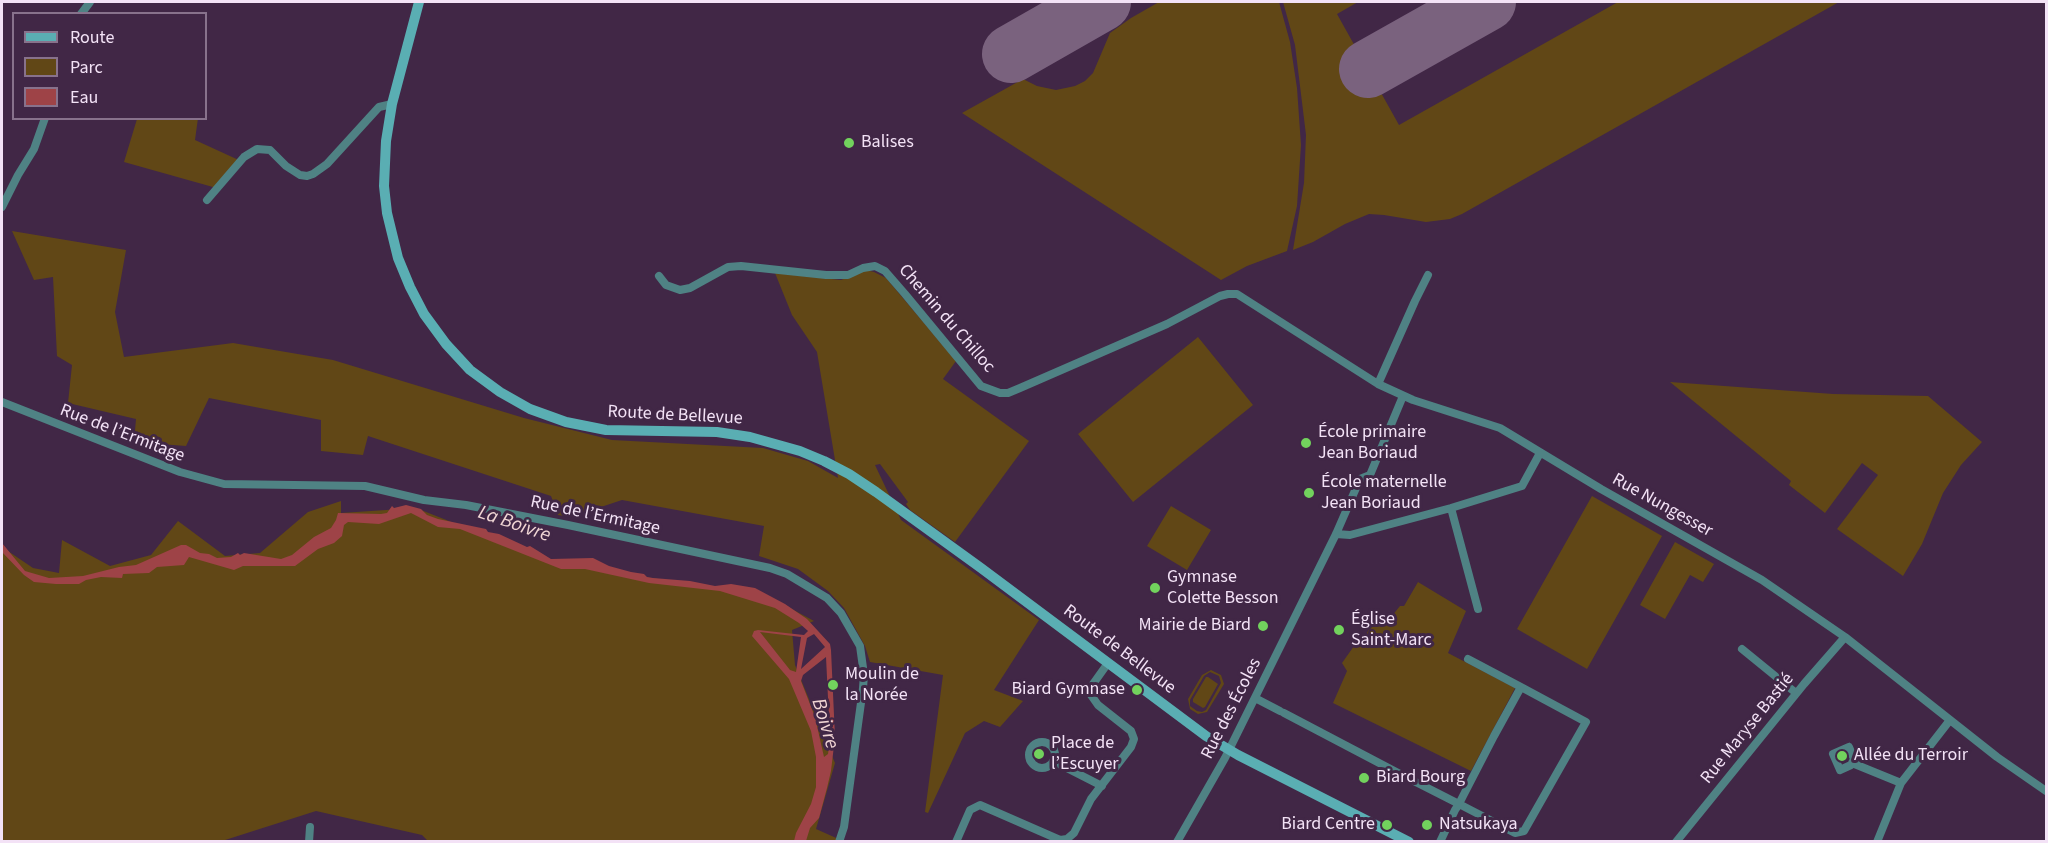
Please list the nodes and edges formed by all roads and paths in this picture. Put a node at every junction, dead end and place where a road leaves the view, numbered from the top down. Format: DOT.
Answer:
graph roads {
  1 [pos="419,2"];
  2 [pos="392,104"];
  3 [pos="44,120"];
  4 [pos="207,200"];
  5 [pos="2,207"];
  6 [pos="1428,275"];
  7 [pos="659,276"];
  8 [pos="1237,294"];
  9 [pos="1378,384"];
  10 [pos="1403,396"];
  11 [pos="2,402"];
  12 [pos="1540,453"];
  13 [pos="1451,508"];
  14 [pos="1336,534"];
  15 [pos="1478,609"];
  16 [pos="1845,637"];
  17 [pos="1742,649"];
  18 [pos="1468,659"];
  19 [pos="1108,663"];
  20 [pos="1521,687"];
  21 [pos="1796,693"];
  22 [pos="1255,698"];
  23 [pos="1950,720"];
  24 [pos="1229,750"];
  25 [pos="1053,761"];
  26 [pos="1852,763"];
  27 [pos="1901,783"];
  28 [pos="1102,786"];
  29 [pos="2046,791"];
  30 [pos="1459,804"];
  31 [pos="310,827"];
  32 [pos="309,842"];
  33 [pos="839,842"];
  34 [pos="956,842"];
  35 [pos="1177,842"];
  36 [pos="1409,842"];
  37 [pos="1440,842"];
  38 [pos="1676,842"];
  39 [pos="1876,842"];
  1 -- 2 [label="street, Route de Bellevue"];
  2 -- 4 [label="street"];
  2 -- 19 [label="street, Route de Bellevue"];
  3 -- 5 [label="street"];
  6 -- 9 [label="street"];
  7 -- 8 [label="street, Chemin du Chilloc"];
  8 -- 9 [label="street, Rue Nungesser"];
  9 -- 10 [label="street, Rue Nungesser"];
  10 -- 12 [label="street, Rue Nungesser"];
  10 -- 14 [label="street, Rue des Écoles"];
  11 -- 33 [label="street, Rue de l’Ermitage"];
  12 -- 13 [label="street"];
  12 -- 16 [label="street, Rue Nungesser"];
  13 -- 14 [label="street"];
  13 -- 15 [label="street"];
  14 -- 22 [label="street, Rue des Écoles"];
  16 -- 21 [label="street, Rue Maryse Bastié"];
  16 -- 23 [label="street, Rue Nungesser"];
  17 -- 21 [label="street"];
  18 -- 20 [label="street"];
  19 -- 24 [label="street, Route de Bellevue"];
  19 -- 28 [label="street"];
  20 -- 30 [label="street"];
  20 -- 30 [label="street"];
  21 -- 38 [label="street, Rue Maryse Bastié"];
  22 -- 24 [label="street, Rue des Écoles"];
  22 -- 30 [label="street"];
  23 -- 27 [label="street"];
  23 -- 29 [label="street, Rue Nungesser"];
  24 -- 35 [label="street, Rue des Écoles"];
  24 -- 36 [label="street, Route de Bellevue"];
  25 -- 28 [label="street"];
  26 -- 27 [label="street"];
  27 -- 39 [label="street"];
  28 -- 34 [label="street"];
  30 -- 37 [label="street"];
  31 -- 32 [label="street"];
}
